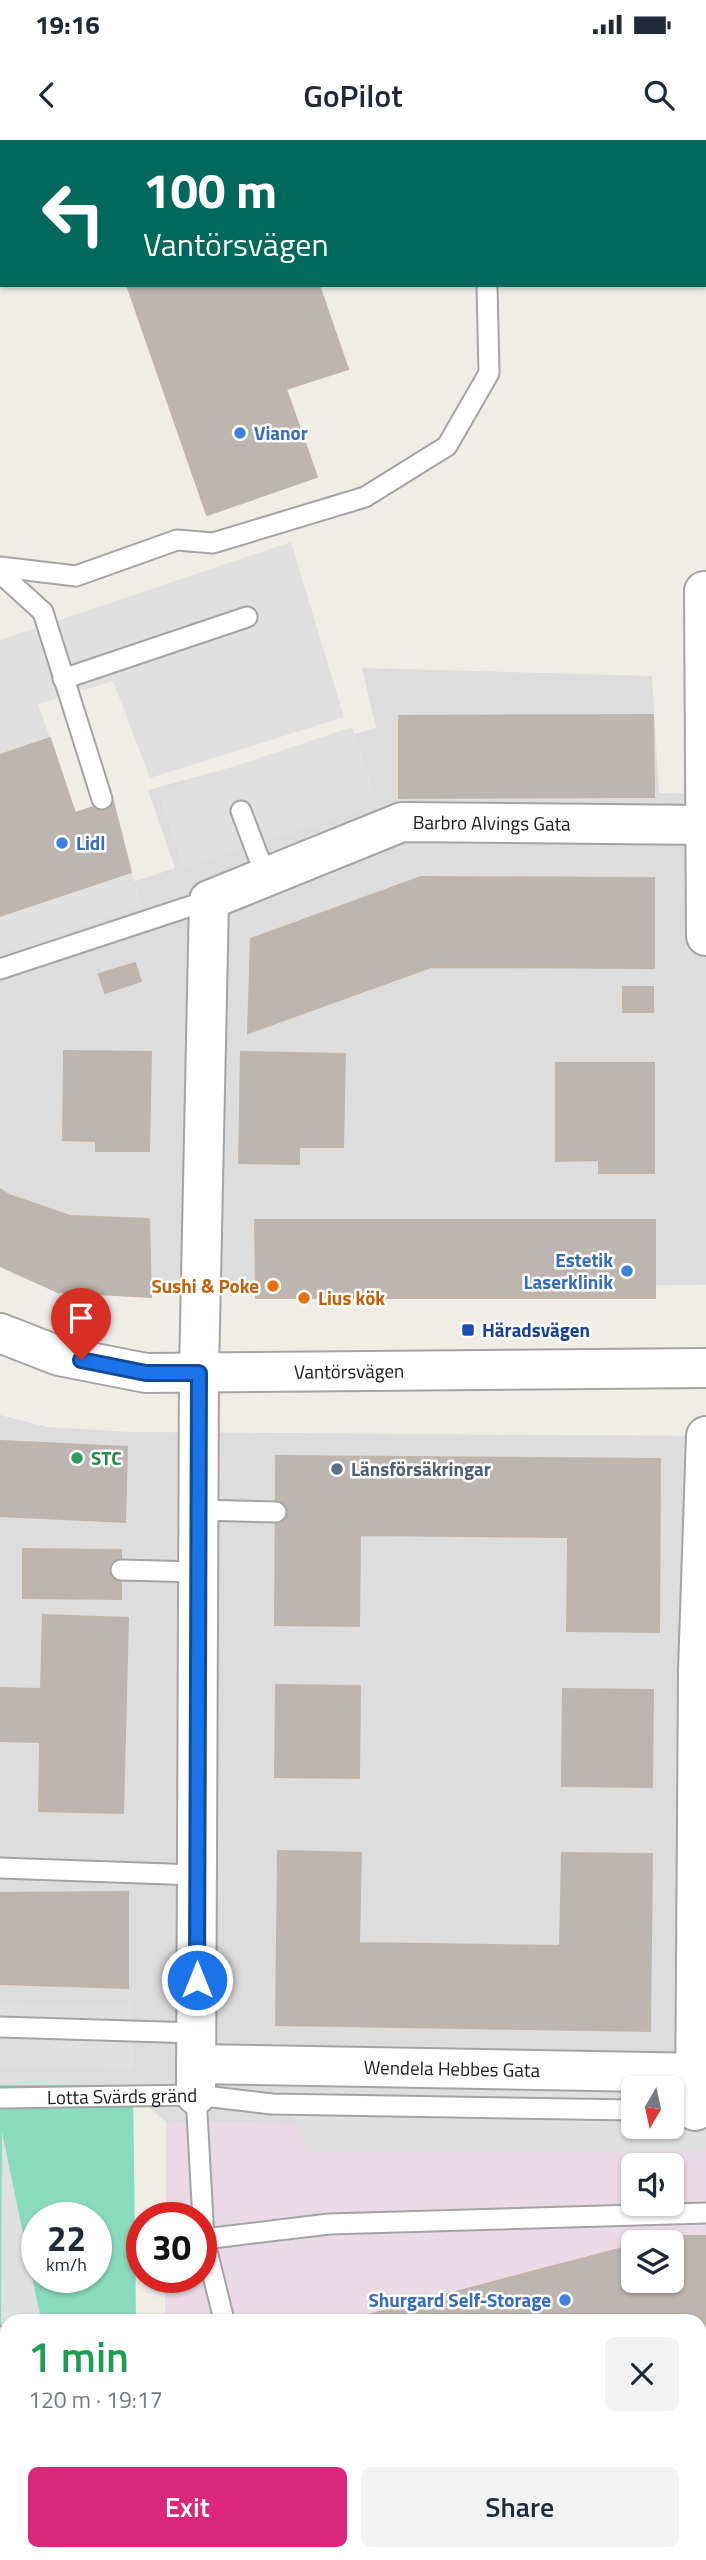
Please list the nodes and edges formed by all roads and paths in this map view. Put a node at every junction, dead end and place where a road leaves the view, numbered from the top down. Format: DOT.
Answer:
graph roads {
  1 [pos="487,287"];
  2 [pos="0,567"];
  3 [pos="0,573"];
  4 [pos="704,591"];
  5 [pos="247,617"];
  6 [pos="63,679"];
  7 [pos="102,799"];
  8 [pos="241,811"];
  9 [pos="705,825"];
  10 [pos="266,877"];
  11 [pos="209,900"];
  12 [pos="706,936"];
  13 [pos="0,969"];
  14 [pos="0,1333"];
  15 [pos="706,1368"];
  16 [pos="199,1373"];
  17 [pos="706,1436"];
  18 [pos="199,1510"];
  19 [pos="276,1512"];
  20 [pos="121,1570"];
  21 [pos="198,1572"];
  22 [pos="702,1671"];
  23 [pos="0,1868"];
  24 [pos="197,1875"];
  25 [pos="0,2027"];
  26 [pos="196,2064"];
  27 [pos="701,2073"];
  28 [pos="0,2098"];
  29 [pos="621,2110"];
  30 [pos="691,2111"];
  31 [pos="202,2202"];
  32 [pos="706,2213"];
  33 [pos="217,2237"];
  34 [pos="217,2292"];
  35 [pos="223,2314"];
  1 -- 2 [label="lane"];
  3 -- 6 [label="lane"];
  4 -- 9 [label="street"];
  5 -- 6 [label="lane"];
  6 -- 7 [label="lane"];
  8 -- 10 [label="lane"];
  9 -- 10 [label="street, Barbro Alvings Gata"];
  9 -- 12 [label="street"];
  10 -- 11 [label="street, Barbro Alvings Gata"];
  11 -- 13 [label="lane, Barbro Alvings Gata"];
  11 -- 16 [label="street"];
  14 -- 16 [label="street, Vantörsvägen"];
  15 -- 16 [label="street, Vantörsvägen"];
  16 -- 18 [label="street"];
  17 -- 22 [label="street"];
  18 -- 19 [label="lane"];
  18 -- 21 [label="street"];
  20 -- 21 [label="lane"];
  21 -- 24 [label="street"];
  22 -- 27 [label="street"];
  23 -- 24 [label="lane"];
  24 -- 26 [label="street"];
  25 -- 26 [label="lane"];
  26 -- 27 [label="street, Wendela Hebbes Gata"];
  26 -- 28 [label="lane, Lotta Svärds gränd"];
  26 -- 29 [label="lane, Wendela Hebbes Gata"];
  26 -- 31 [label="lane"];
  27 -- 30 [label="street"];
  32 -- 33 [label="lane"];
  34 -- 35 [label="lane"];
}
